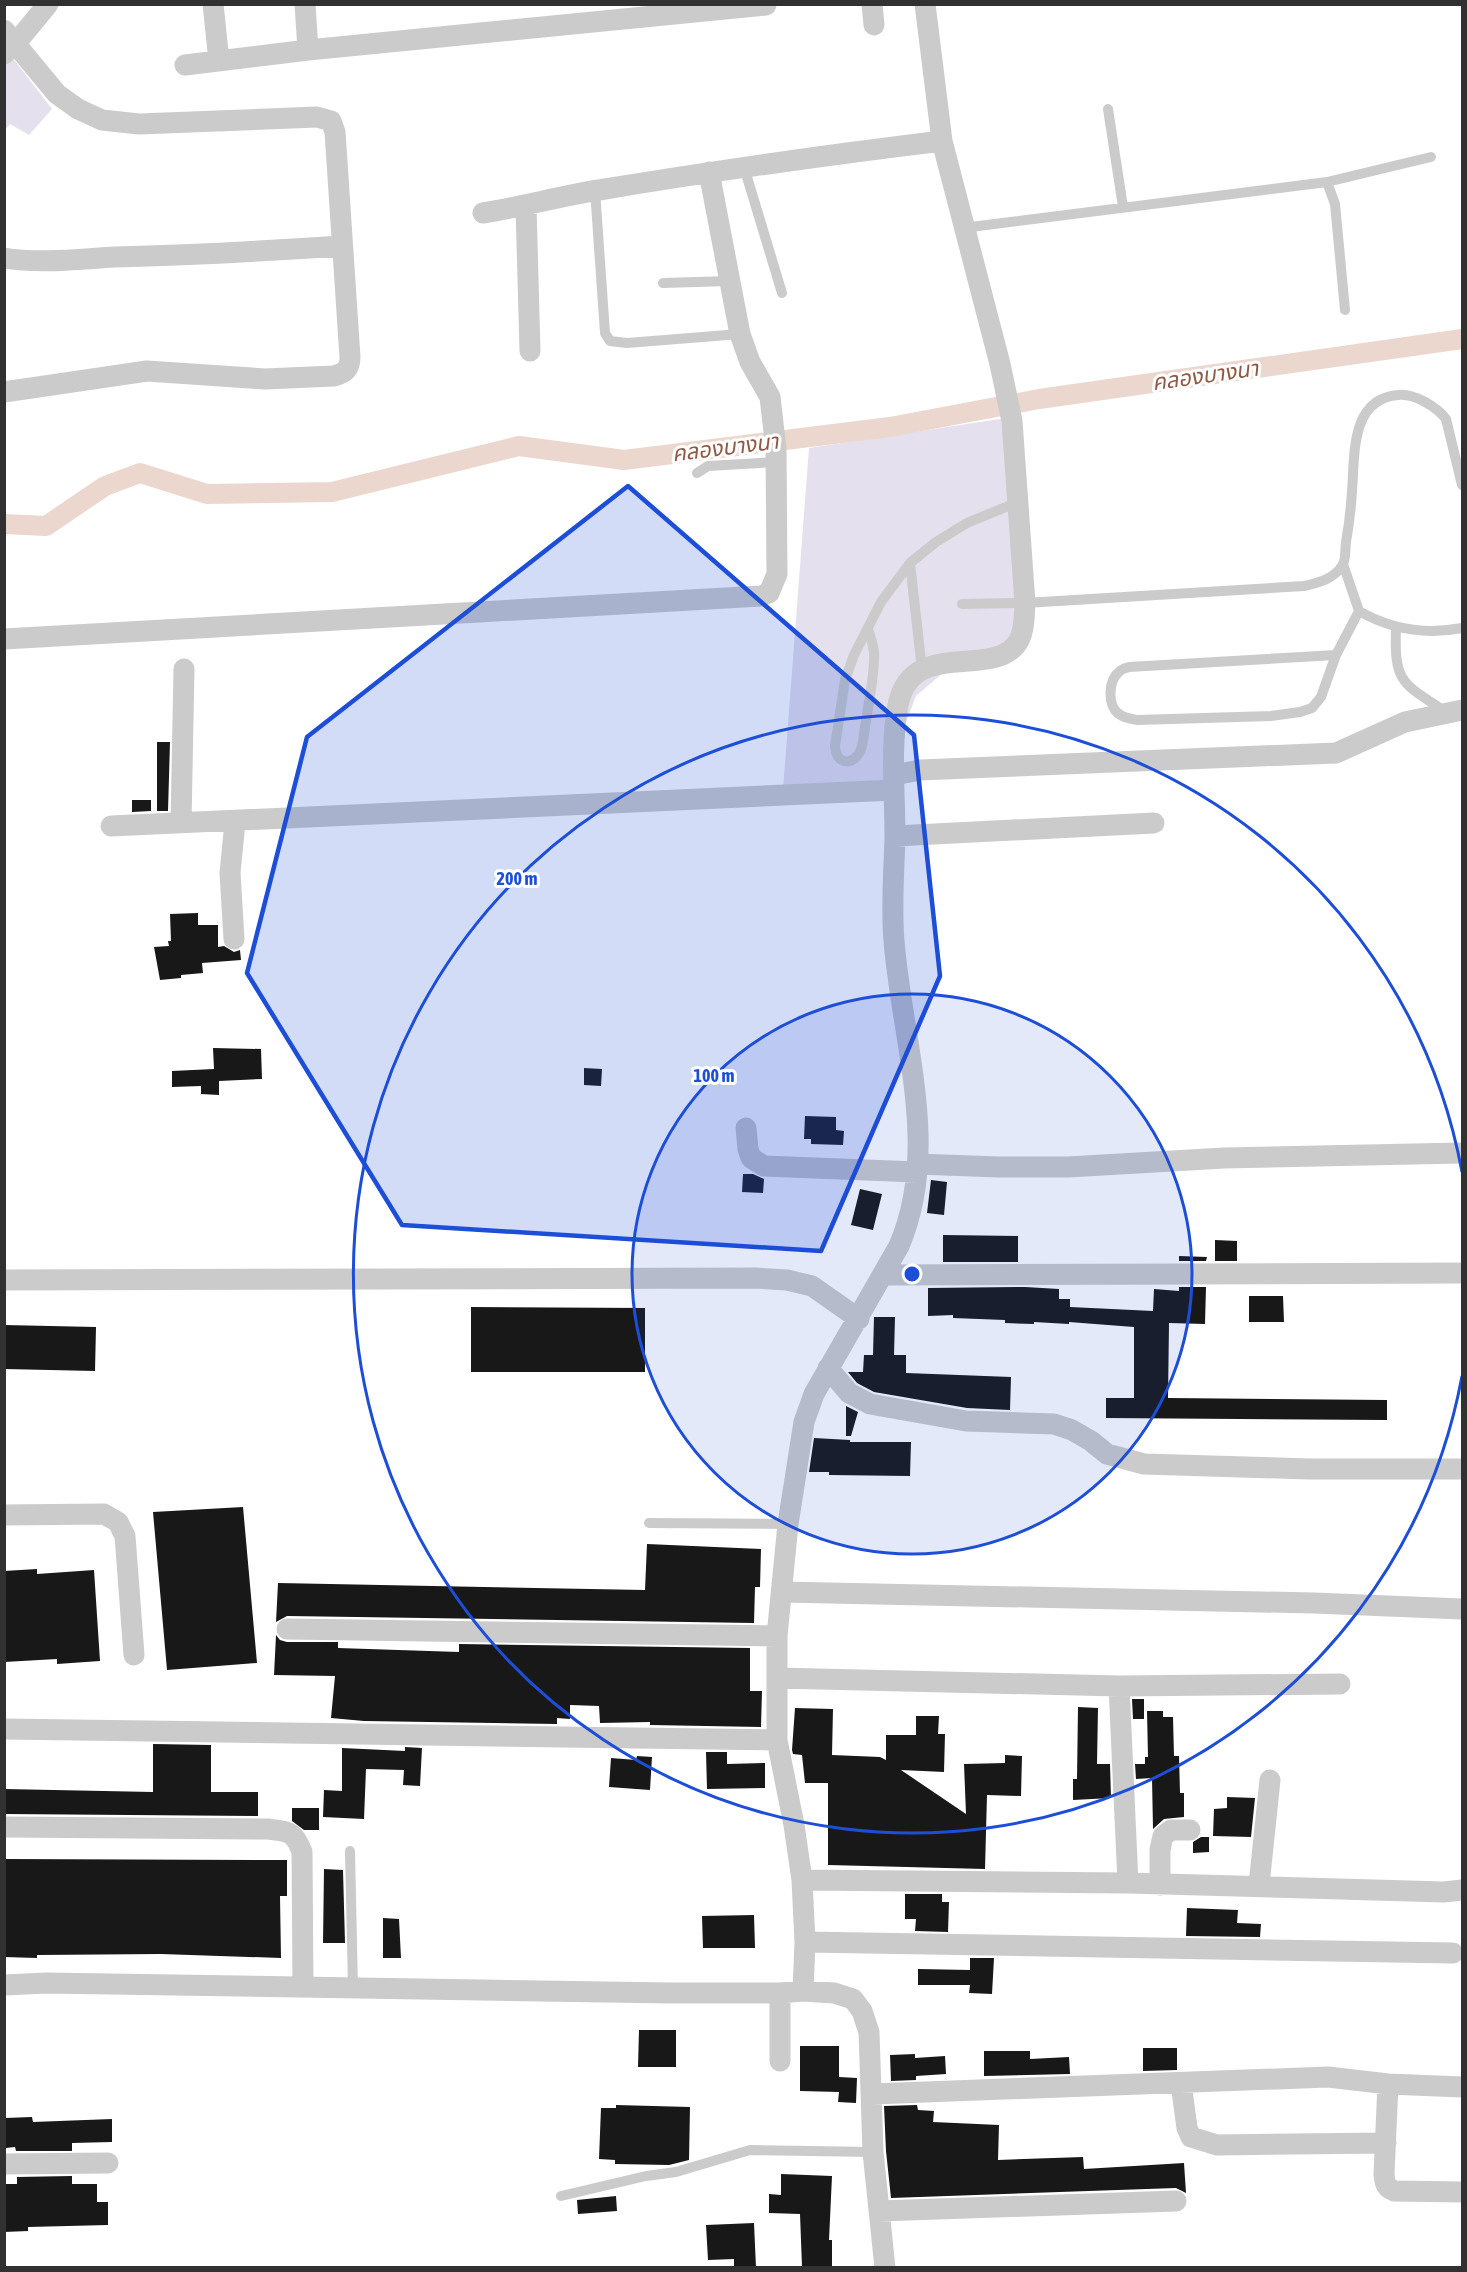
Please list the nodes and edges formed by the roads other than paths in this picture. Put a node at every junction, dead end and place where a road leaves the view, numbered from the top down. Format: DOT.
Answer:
graph roads {
  1 [pos="48,4"];
  2 [pos="213,4"];
  3 [pos="305,4"];
  4 [pos="925,4"];
  5 [pos="766,5"];
  6 [pos="676,10"];
  7 [pos="8,42"];
  8 [pos="308,51"];
  9 [pos="219,61"];
  10 [pos="185,65"];
  11 [pos="1108,109"];
  12 [pos="942,141"];
  13 [pos="1431,157"];
  14 [pos="744,167"];
  15 [pos="709,172"];
  16 [pos="1327,182"];
  17 [pos="595,190"];
  18 [pos="526,206"];
  19 [pos="1123,207"];
  20 [pos="483,213"];
  21 [pos="963,228"];
  22 [pos="341,246"];
  23 [pos="4,258"];
  24 [pos="729,281"];
  25 [pos="663,283"];
  26 [pos="782,293"];
  27 [pos="1345,310"];
  28 [pos="740,334"];
  29 [pos="530,351"];
  30 [pos="4,392"];
  31 [pos="776,456"];
  32 [pos="697,473"];
  33 [pos="1462,485"];
  34 [pos="1018,502"];
  35 [pos="910,563"];
  36 [pos="1343,564"];
  37 [pos="1025,603"];
  38 [pos="962,604"];
  39 [pos="1359,611"];
  40 [pos="1396,628"];
  41 [pos="1462,628"];
  42 [pos="868,629"];
  43 [pos="4,639"];
  44 [pos="1336,656"];
  45 [pos="184,669"];
  46 [pos="922,670"];
  47 [pos="1456,712"];
  48 [pos="894,782"];
  49 [pos="235,822"];
  50 [pos="181,823"];
  51 [pos="1154,823"];
  52 [pos="111,826"];
  53 [pos="895,836"];
  54 [pos="234,939"];
  55 [pos="746,1128"];
  56 [pos="1462,1154"];
  57 [pos="917,1168"];
  58 [pos="1462,1273"];
  59 [pos="883,1275"];
  60 [pos="4,1280"];
  61 [pos="859,1319"];
  62 [pos="828,1368"];
  63 [pos="1462,1468"];
  64 [pos="4,1515"];
  65 [pos="649,1523"];
  66 [pos="788,1524"];
  67 [pos="782,1592"];
  68 [pos="1462,1609"];
  69 [pos="287,1629"];
  70 [pos="777,1636"];
  71 [pos="134,1655"];
  72 [pos="777,1678"];
  73 [pos="1340,1684"];
  74 [pos="1119,1686"];
  75 [pos="4,1729"];
  76 [pos="777,1740"];
  77 [pos="1270,1780"];
  78 [pos="4,1827"];
  79 [pos="1190,1830"];
  80 [pos="350,1851"];
  81 [pos="802,1880"];
  82 [pos="1128,1883"];
  83 [pos="1160,1885"];
  84 [pos="1259,1886"];
  85 [pos="1462,1890"];
  86 [pos="805,1942"];
  87 [pos="1453,1953"];
  88 [pos="4,1985"];
  89 [pos="303,1987"];
  90 [pos="353,1988"];
  91 [pos="803,1991"];
  92 [pos="780,1993"];
  93 [pos="780,2061"];
  94 [pos="1181,2083"];
  95 [pos="1388,2084"];
  96 [pos="1462,2087"];
  97 [pos="872,2094"];
  98 [pos="1386,2142"];
  99 [pos="873,2152"];
  100 [pos="108,2163"];
  101 [pos="4,2164"];
  102 [pos="1462,2192"];
  103 [pos="561,2196"];
  104 [pos="1176,2201"];
  105 [pos="879,2211"];
  106 [pos="885,2268"];
  1 -- 7 [label="street"];
  2 -- 9 [label="street"];
  3 -- 8 [label="street"];
  4 -- 12 [label="street"];
  5 -- 6 [label="street"];
  6 -- 8 [label="street"];
  7 -- 22 [label="street"];
  8 -- 9 [label="street"];
  9 -- 10 [label="street"];
  11 -- 19 [label="lane"];
  12 -- 14 [label="street"];
  12 -- 21 [label="street"];
  13 -- 16 [label="lane"];
  14 -- 15 [label="street"];
  14 -- 26 [label="lane"];
  15 -- 17 [label="street"];
  15 -- 24 [label="street"];
  16 -- 19 [label="lane"];
  16 -- 27 [label="lane"];
  17 -- 18 [label="street"];
  17 -- 28 [label="lane"];
  18 -- 20 [label="street"];
  18 -- 29 [label="street"];
  19 -- 21 [label="lane"];
  21 -- 34 [label="street"];
  22 -- 23 [label="street"];
  22 -- 30 [label="street"];
  24 -- 25 [label="lane"];
  24 -- 28 [label="street"];
  28 -- 31 [label="street"];
  31 -- 32 [label="lane"];
  31 -- 43 [label="street"];
  33 -- 36 [label="lane"];
  34 -- 35 [label="lane"];
  34 -- 37 [label="street"];
  35 -- 42 [label="lane"];
  35 -- 46 [label="lane"];
  36 -- 37 [label="lane"];
  36 -- 39 [label="lane"];
  37 -- 38 [label="lane"];
  37 -- 46 [label="street"];
  39 -- 40 [label="lane"];
  39 -- 44 [label="lane"];
  40 -- 41 [label="lane"];
  40 -- 47 [label="lane"];
  42 -- 42 [label="lane"];
  44 -- 44 [label="lane"];
  45 -- 50 [label="street"];
  46 -- 48 [label="street"];
  47 -- 48 [label="street"];
  48 -- 49 [label="street"];
  48 -- 53 [label="street"];
  49 -- 50 [label="street"];
  49 -- 54 [label="street"];
  50 -- 52 [label="street"];
  51 -- 53 [label="street"];
  53 -- 57 [label="street"];
  55 -- 57 [label="street"];
  56 -- 57 [label="street"];
  57 -- 59 [label="street"];
  58 -- 59 [label="street"];
  59 -- 61 [label="street"];
  60 -- 61 [label="street"];
  61 -- 62 [label="street"];
  62 -- 63 [label="street"];
  62 -- 66 [label="street"];
  64 -- 71 [label="street"];
  65 -- 66 [label="lane"];
  66 -- 67 [label="street"];
  67 -- 68 [label="street"];
  67 -- 70 [label="street"];
  69 -- 70 [label="street"];
  70 -- 72 [label="street"];
  72 -- 74 [label="street"];
  72 -- 76 [label="street"];
  73 -- 74 [label="street"];
  74 -- 82 [label="street"];
  75 -- 76 [label="street"];
  76 -- 81 [label="street"];
  77 -- 84 [label="street"];
  78 -- 89 [label="street"];
  79 -- 83 [label="street"];
  80 -- 90 [label="lane"];
  81 -- 82 [label="street"];
  81 -- 86 [label="street"];
  82 -- 83 [label="street"];
  83 -- 84 [label="street"];
  84 -- 85 [label="street"];
  86 -- 87 [label="street"];
  86 -- 91 [label="street"];
  88 -- 89 [label="street"];
  89 -- 90 [label="street"];
  90 -- 92 [label="street"];
  91 -- 92 [label="street"];
  91 -- 97 [label="street"];
  92 -- 93 [label="street"];
  94 -- 95 [label="street"];
  94 -- 97 [label="street"];
  94 -- 98 [label="street"];
  95 -- 96 [label="street"];
  95 -- 98 [label="street"];
  97 -- 99 [label="street"];
  98 -- 102 [label="street"];
  99 -- 103 [label="lane"];
  99 -- 105 [label="street"];
  100 -- 101 [label="street"];
  104 -- 105 [label="street"];
  105 -- 106 [label="street"];
}
